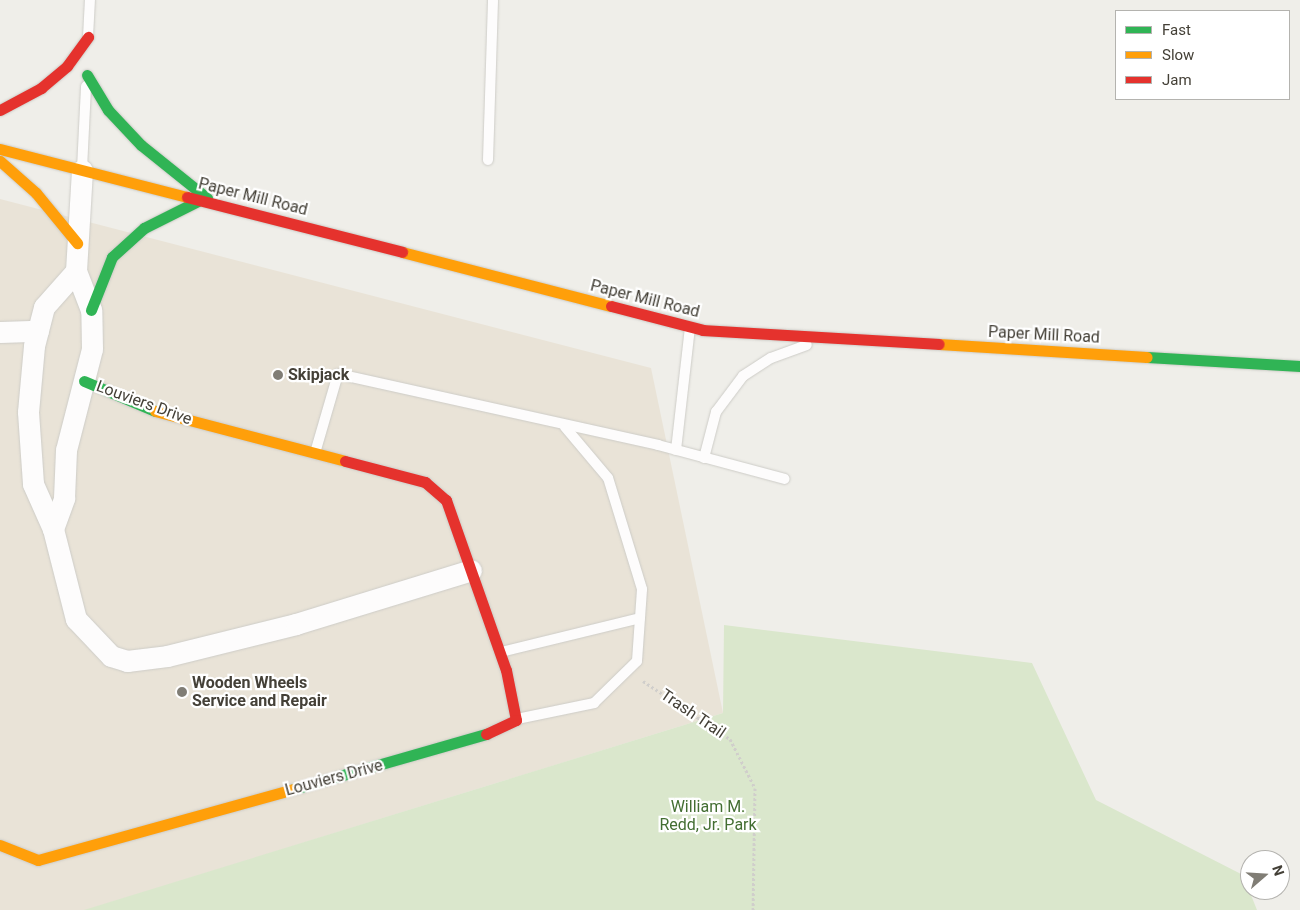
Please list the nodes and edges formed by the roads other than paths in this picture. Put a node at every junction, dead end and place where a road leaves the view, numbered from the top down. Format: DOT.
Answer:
graph roads {
  1 [pos="90,0"];
  2 [pos="492,0"];
  3 [pos="88,37"];
  4 [pos="87,66"];
  5 [pos="0,110"];
  6 [pos="0,149"];
  7 [pos="488,160"];
  8 [pos="0,161"];
  9 [pos="82,170"];
  10 [pos="200,200"];
  11 [pos="214,204"];
  12 [pos="78,243"];
  13 [pos="76,271"];
  14 [pos="91,310"];
  15 [pos="690,327"];
  16 [pos="38,331"];
  17 [pos="0,332"];
  18 [pos="828,338"];
  19 [pos="1300,366"];
  20 [pos="84,381"];
  21 [pos="564,427"];
  22 [pos="676,450"];
  23 [pos="314,454"];
  24 [pos="704,458"];
  25 [pos="785,479"];
  26 [pos="53,530"];
  27 [pos="471,570"];
  28 [pos="640,618"];
  29 [pos="500,652"];
  30 [pos="516,720"];
  31 [pos="0,845"];
  1 -- 3 [label="lane"];
  2 -- 7 [label="lane"];
  3 -- 4 [label="lane"];
  3 -- 5 [label="main road"];
  4 -- 9 [label="lane"];
  4 -- 11 [label="main road"];
  6 -- 9 [label="main road, Paper Mill Road"];
  8 -- 12 [label="main road"];
  9 -- 10 [label="main road, Paper Mill Road"];
  9 -- 12 [label="street, Louviers Drive"];
  10 -- 11 [label="main road, Paper Mill Road"];
  10 -- 14 [label="main road"];
  11 -- 15 [label="main road, Paper Mill Road"];
  12 -- 13 [label="street, Louviers Drive"];
  13 -- 14 [label="street, Louviers Drive"];
  13 -- 16 [label="street"];
  14 -- 20 [label="street, Louviers Drive"];
  15 -- 18 [label="main road, Paper Mill Road"];
  15 -- 22 [label="lane"];
  16 -- 17 [label="street"];
  16 -- 26 [label="street"];
  18 -- 19 [label="main road, Paper Mill Road"];
  18 -- 24 [label="lane"];
  20 -- 23 [label="main road, Louviers Drive"];
  20 -- 26 [label="street, Louviers Drive"];
  21 -- 22 [label="lane"];
  21 -- 23 [label="lane"];
  21 -- 28 [label="lane"];
  22 -- 24 [label="lane"];
  23 -- 27 [label="main road, Louviers Drive"];
  24 -- 25 [label="lane"];
  26 -- 27 [label="street"];
  27 -- 29 [label="main road, Louviers Drive"];
  28 -- 29 [label="lane"];
  28 -- 30 [label="lane"];
  29 -- 30 [label="main road, Louviers Drive"];
  30 -- 31 [label="main road, Louviers Drive"];
}
